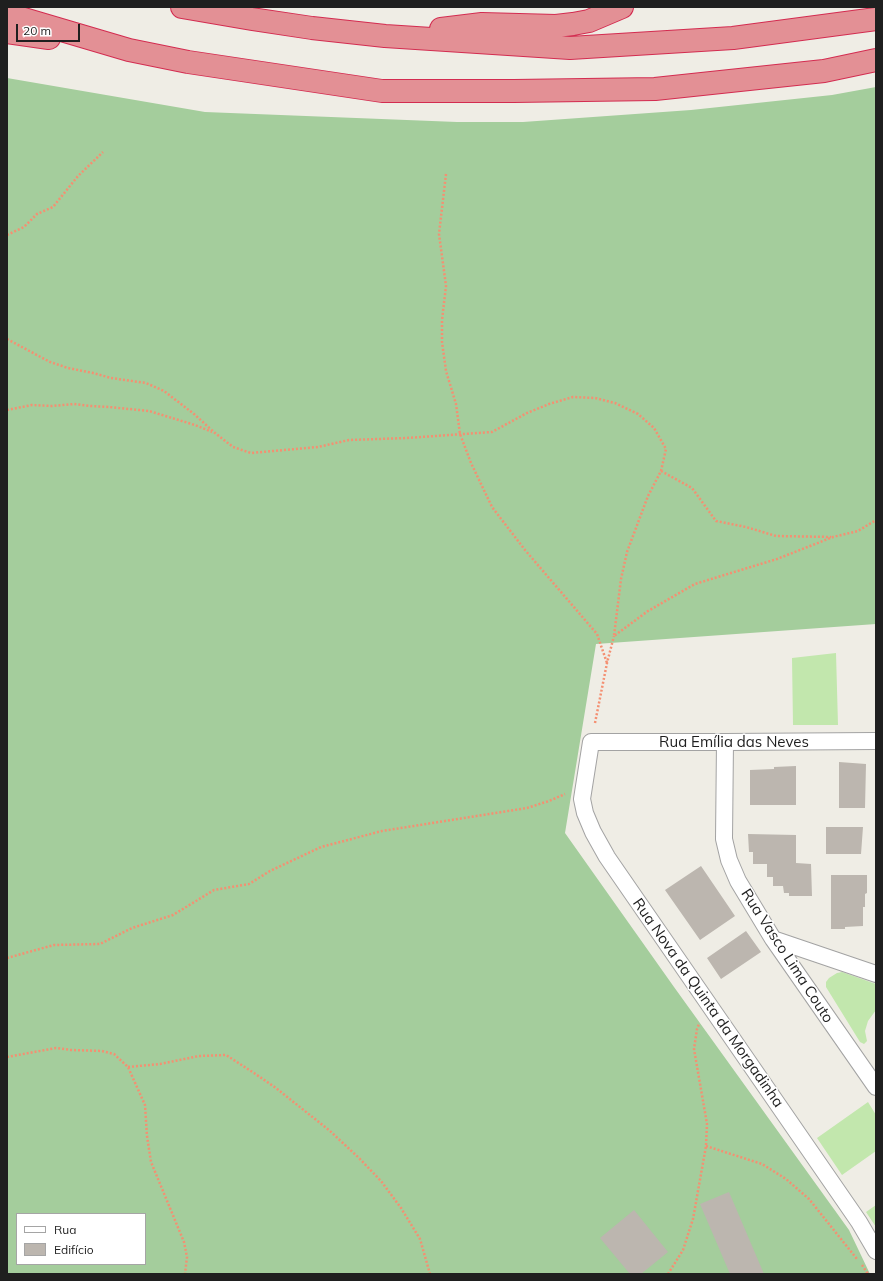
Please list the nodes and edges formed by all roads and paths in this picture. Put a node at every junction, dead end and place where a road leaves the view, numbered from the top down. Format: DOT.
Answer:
graph roads {
  1 [pos="182,7"];
  2 [pos="622,7"];
  3 [pos="7,14"];
  4 [pos="876,19"];
  5 [pos="7,32"];
  6 [pos="385,36"];
  7 [pos="129,50"];
  8 [pos="876,60"];
  9 [pos="103,152"];
  10 [pos="446,174"];
  11 [pos="7,235"];
  12 [pos="7,339"];
  13 [pos="7,410"];
  14 [pos="215,433"];
  15 [pos="460,434"];
  16 [pos="661,471"];
  17 [pos="876,520"];
  18 [pos="833,537"];
  19 [pos="614,636"];
  20 [pos="607,663"];
  21 [pos="876,741"];
  22 [pos="591,742"];
  23 [pos="725,742"];
  24 [pos="583,785"];
  25 [pos="773,939"];
  26 [pos="7,958"];
  27 [pos="876,974"];
  28 [pos="709,1004"];
  29 [pos="7,1057"];
  30 [pos="128,1067"];
  31 [pos="876,1087"];
  32 [pos="706,1146"];
  33 [pos="876,1250"];
  34 [pos="185,1274"];
  35 [pos="430,1274"];
  36 [pos="668,1274"];
  37 [pos="868,1274"];
  1 -- 6 [label="highway"];
  2 -- 6 [label="highway"];
  3 -- 7 [label="highway"];
  4 -- 6 [label="highway"];
  5 -- 7 [label="highway"];
  7 -- 8 [label="highway"];
  9 -- 11 [label="path"];
  10 -- 15 [label="path"];
  12 -- 14 [label="path"];
  13 -- 14 [label="path"];
  14 -- 15 [label="path"];
  15 -- 16 [label="path"];
  15 -- 20 [label="path"];
  16 -- 18 [label="path"];
  16 -- 19 [label="path"];
  17 -- 18 [label="path"];
  18 -- 19 [label="path"];
  19 -- 20 [label="path"];
  20 -- 22 [label="path"];
  21 -- 23 [label="street, Rua Emília das Neves"];
  22 -- 23 [label="street, Rua Emília das Neves"];
  22 -- 24 [label="street, Rua Nova da Quinta da Morgadinha"];
  23 -- 25 [label="street, Rua Vasco Lima Couto"];
  24 -- 26 [label="path"];
  24 -- 28 [label="street, Rua Nova da Quinta da Morgadinha"];
  25 -- 27 [label="street"];
  25 -- 31 [label="street, Rua Vasco Lima Couto"];
  28 -- 32 [label="path"];
  28 -- 33 [label="street, Rua Nova da Quinta da Morgadinha"];
  29 -- 30 [label="path"];
  30 -- 34 [label="path"];
  30 -- 35 [label="path"];
  32 -- 36 [label="path"];
  32 -- 37 [label="path"];
}
